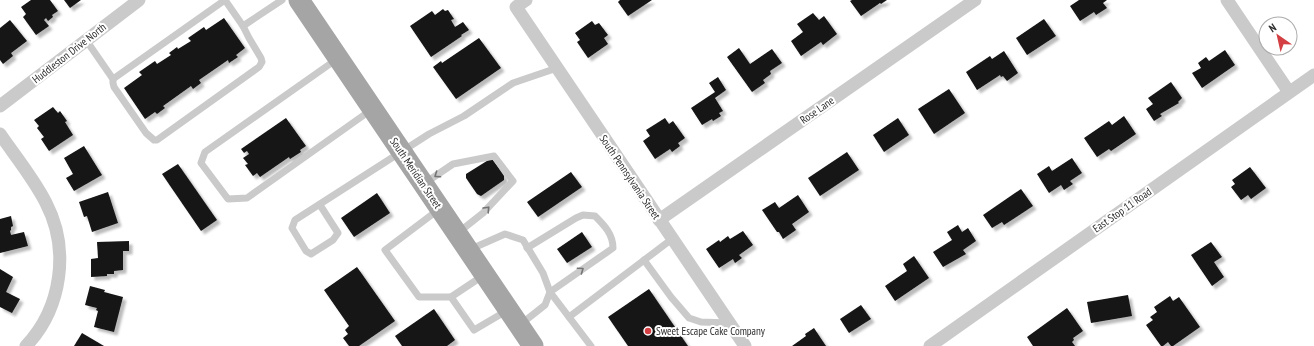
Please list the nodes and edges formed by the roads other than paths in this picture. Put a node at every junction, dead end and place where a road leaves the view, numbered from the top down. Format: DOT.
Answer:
graph roads {
  1 [pos="139,0"];
  2 [pos="225,0"];
  3 [pos="282,0"];
  4 [pos="299,0"];
  5 [pos="975,0"];
  6 [pos="1227,0"];
  7 [pos="521,4"];
  8 [pos="243,26"];
  9 [pos="86,40"];
  10 [pos="338,57"];
  11 [pos="557,68"];
  12 [pos="1314,75"];
  13 [pos="113,78"];
  14 [pos="1290,92"];
  15 [pos="0,106"];
  16 [pos="373,108"];
  17 [pos="0,134"];
  18 [pos="401,151"];
  19 [pos="424,184"];
  20 [pos="320,205"];
  21 [pos="440,208"];
  22 [pos="660,220"];
  23 [pos="457,233"];
  24 [pos="672,239"];
  25 [pos="527,248"];
  26 [pos="469,250"];
  27 [pos="644,260"];
  28 [pos="485,274"];
  29 [pos="550,292"];
  30 [pos="450,297"];
  31 [pos="514,317"];
  32 [pos="569,317"];
  33 [pos="729,322"];
  34 [pos="933,345"];
  35 [pos="26,346"];
  36 [pos="533,346"];
  37 [pos="591,346"];
  38 [pos="745,346"];
  1 -- 9 [label="street, Huddleston Drive North"];
  2 -- 8 [label="lane"];
  2 -- 13 [label="lane"];
  3 -- 8 [label="lane"];
  4 -- 10 [label="main road, South Meridian Street"];
  5 -- 22 [label="street, Rose Lane"];
  6 -- 14 [label="street"];
  7 -- 11 [label="street, South Pennsylvania Street"];
  8 -- 13 [label="lane"];
  9 -- 13 [label="lane"];
  9 -- 15 [label="street, Huddleston Drive North"];
  10 -- 16 [label="main road, South Meridian Street"];
  10 -- 16 [label="lane"];
  11 -- 18 [label="lane"];
  11 -- 22 [label="street, South Pennsylvania Street"];
  12 -- 14 [label="street, East Stop 11 Road"];
  14 -- 34 [label="street, East Stop 11 Road"];
  16 -- 18 [label="main road, South Meridian Street"];
  17 -- 35 [label="street"];
  18 -- 19 [label="main road, South Meridian Street"];
  18 -- 20 [label="lane"];
  19 -- 21 [label="main road, South Meridian Street"];
  23 -- 19 [label="lane, one-way"];
  20 -- 20 [label="lane"];
  21 -- 23 [label="main road, South Meridian Street"];
  21 -- 30 [label="lane"];
  22 -- 24 [label="street, South Pennsylvania Street"];
  23 -- 26 [label="main road, South Meridian Street"];
  24 -- 27 [label="lane"];
  24 -- 33 [label="street, South Pennsylvania Street"];
  25 -- 26 [label="lane"];
  25 -- 29 [label="lane"];
  29 -- 25 [label="lane, one-way"];
  26 -- 28 [label="main road, South Meridian Street"];
  27 -- 32 [label="lane"];
  27 -- 33 [label="lane"];
  28 -- 30 [label="lane"];
  28 -- 31 [label="main road, South Meridian Street"];
  29 -- 31 [label="lane"];
  29 -- 32 [label="lane"];
  30 -- 31 [label="lane"];
  31 -- 36 [label="main road, South Meridian Street"];
  32 -- 37 [label="lane"];
  33 -- 38 [label="street, South Pennsylvania Street"];
}
